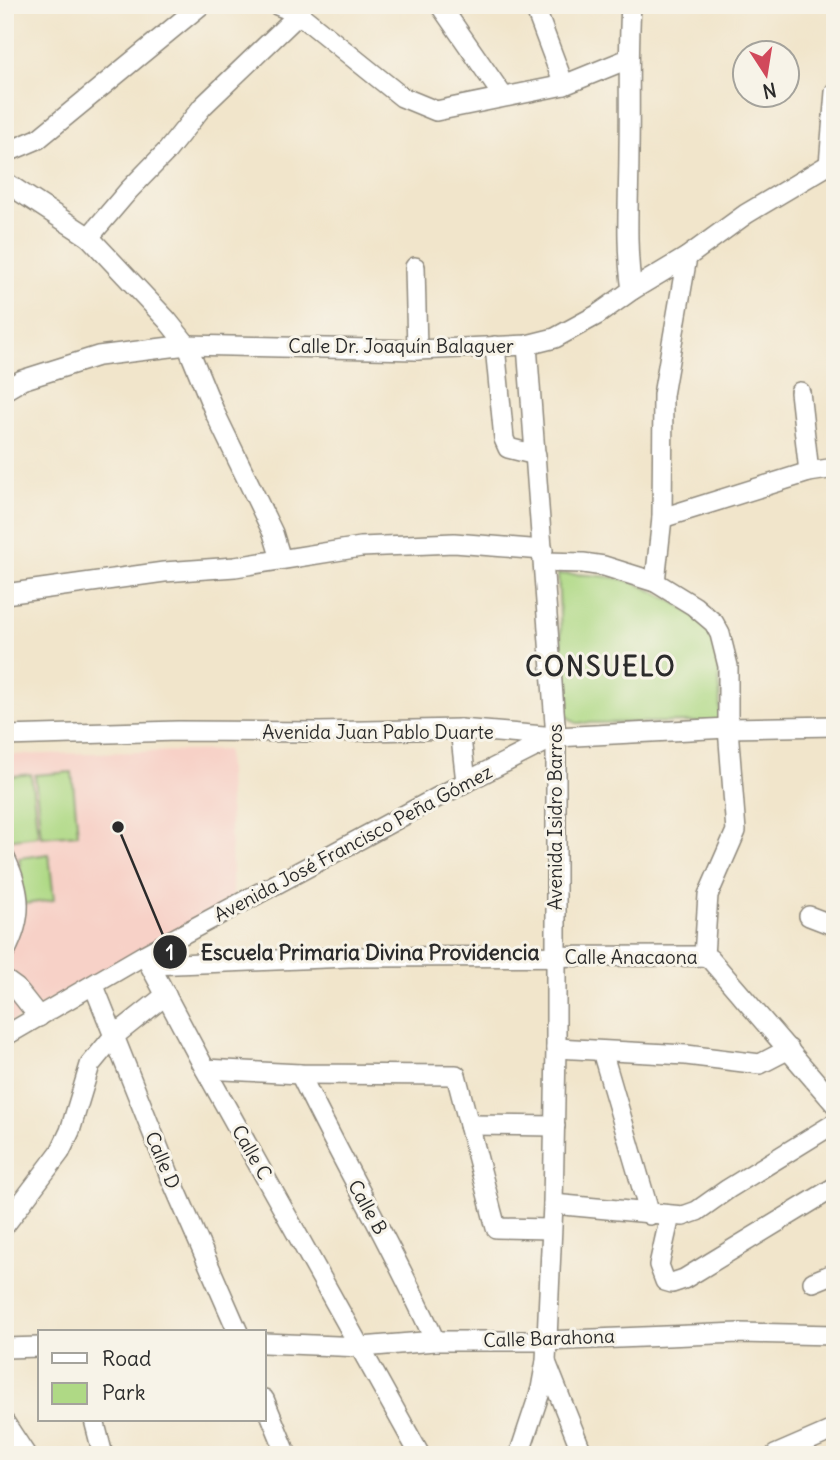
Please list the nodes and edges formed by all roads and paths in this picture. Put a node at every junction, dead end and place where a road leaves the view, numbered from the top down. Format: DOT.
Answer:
graph roads {
  1 [pos="201,5"];
  2 [pos="277,5"];
  3 [pos="440,5"];
  4 [pos="534,5"];
  5 [pos="631,5"];
  6 [pos="299,14"];
  7 [pos="628,59"];
  8 [pos="564,85"];
  9 [pos="835,92"];
  10 [pos="503,96"];
  11 [pos="5,153"];
  12 [pos="832,163"];
  13 [pos="5,182"];
  14 [pos="89,237"];
  15 [pos="687,257"];
  16 [pos="415,267"];
  17 [pos="632,290"];
  18 [pos="187,345"];
  19 [pos="527,345"];
  20 [pos="495,346"];
  21 [pos="417,350"];
  22 [pos="5,390"];
  23 [pos="800,392"];
  24 [pos="536,455"];
  25 [pos="835,468"];
  26 [pos="809,472"];
  27 [pos="662,518"];
  28 [pos="544,556"];
  29 [pos="281,559"];
  30 [pos="655,582"];
  31 [pos="5,594"];
  32 [pos="835,726"];
  33 [pos="728,728"];
  34 [pos="460,729"];
  35 [pos="5,736"];
  36 [pos="556,737"];
  37 [pos="466,782"];
  38 [pos="5,858"];
  39 [pos="809,916"];
  40 [pos="835,926"];
  41 [pos="5,952"];
  42 [pos="704,956"];
  43 [pos="556,957"];
  44 [pos="147,960"];
  45 [pos="5,980"];
  46 [pos="94,986"];
  47 [pos="166,995"];
  48 [pos="39,1017"];
  49 [pos="5,1036"];
  50 [pos="113,1037"];
  51 [pos="556,1048"];
  52 [pos="789,1049"];
  53 [pos="602,1051"];
  54 [pos="205,1069"];
  55 [pos="300,1074"];
  56 [pos="835,1104"];
  57 [pos="835,1123"];
  58 [pos="469,1125"];
  59 [pos="555,1126"];
  60 [pos="835,1187"];
  61 [pos="553,1203"];
  62 [pos="660,1216"];
  63 [pos="5,1225"];
  64 [pos="551,1229"];
  65 [pos="835,1273"];
  66 [pos="813,1282"];
  67 [pos="237,1330"];
  68 [pos="835,1335"];
  69 [pos="435,1340"];
  70 [pos="266,1343"];
  71 [pos="38,1347"];
  72 [pos="362,1347"];
  73 [pos="5,1348"];
  74 [pos="546,1351"];
  75 [pos="266,1404"];
  76 [pos="95,1422"];
  77 [pos="5,1423"];
  78 [pos="835,1429"];
  79 [pos="789,1452"];
  80 [pos="26,1455"];
  81 [pos="103,1455"];
  82 [pos="287,1455"];
  83 [pos="420,1455"];
  84 [pos="519,1455"];
  85 [pos="583,1455"];
  1 -- 11 [label="street"];
  2 -- 6 [label="street"];
  3 -- 10 [label="street"];
  4 -- 8 [label="street"];
  5 -- 7 [label="street"];
  6 -- 10 [label="street"];
  6 -- 14 [label="street"];
  7 -- 8 [label="street"];
  7 -- 17 [label="street"];
  8 -- 10 [label="street"];
  9 -- 12 [label="street"];
  12 -- 15 [label="street, Calle Dr. Joaquín Balaguer"];
  13 -- 14 [label="street"];
  14 -- 18 [label="street"];
  15 -- 17 [label="street, Calle Dr. Joaquín Balaguer"];
  15 -- 27 [label="street"];
  16 -- 21 [label="street"];
  17 -- 19 [label="street, Calle Dr. Joaquín Balaguer"];
  18 -- 21 [label="street, Calle Dr. Joaquín Balaguer"];
  18 -- 22 [label="street, Calle Dr. Joaquín Balaguer"];
  18 -- 29 [label="street"];
  19 -- 20 [label="street, Calle Dr. Joaquín Balaguer"];
  19 -- 24 [label="street, Avenida Isidro Barros"];
  20 -- 21 [label="street, Calle Dr. Joaquín Balaguer"];
  20 -- 24 [label="street"];
  23 -- 26 [label="street"];
  24 -- 28 [label="street, Avenida Isidro Barros"];
  25 -- 26 [label="street"];
  26 -- 27 [label="street"];
  27 -- 30 [label="street"];
  28 -- 29 [label="street"];
  28 -- 30 [label="street"];
  28 -- 36 [label="street, Avenida Isidro Barros"];
  29 -- 31 [label="street"];
  30 -- 33 [label="street"];
  32 -- 33 [label="street, Avenida Juan Pablo Duarte"];
  33 -- 36 [label="street, Avenida Juan Pablo Duarte"];
  33 -- 42 [label="street"];
  34 -- 35 [label="street, Avenida Juan Pablo Duarte"];
  34 -- 36 [label="street, Avenida Juan Pablo Duarte"];
  34 -- 37 [label="street"];
  36 -- 37 [label="street, Avenida José Francisco Peña Gómez"];
  36 -- 43 [label="street, Avenida Isidro Barros"];
  37 -- 44 [label="street, Avenida José Francisco Peña Gómez"];
  38 -- 41 [label="street"];
  39 -- 40 [label="street"];
  42 -- 43 [label="street, Calle Anacaona"];
  42 -- 52 [label="street, Calle Anacaona"];
  43 -- 44 [label="street, Calle Anacaona"];
  43 -- 51 [label="street, Avenida Isidro Barros"];
  44 -- 46 [label="street, Avenida José Francisco Peña Gómez"];
  44 -- 47 [label="street, Calle C"];
  45 -- 48 [label="street"];
  46 -- 48 [label="street, Avenida José Francisco Peña Gómez"];
  46 -- 50 [label="street, Calle D"];
  47 -- 50 [label="street"];
  47 -- 54 [label="street, Calle C"];
  48 -- 49 [label="street, Avenida José Francisco Peña Gómez"];
  50 -- 63 [label="street"];
  50 -- 67 [label="street, Calle D"];
  51 -- 53 [label="street"];
  51 -- 59 [label="street, Avenida Isidro Barros"];
  52 -- 53 [label="street"];
  52 -- 56 [label="street, Calle Anacaona"];
  53 -- 62 [label="street"];
  54 -- 55 [label="street"];
  54 -- 72 [label="street, Calle C"];
  55 -- 58 [label="street"];
  55 -- 69 [label="street, Calle B"];
  57 -- 62 [label="street"];
  58 -- 59 [label="street"];
  58 -- 64 [label="street"];
  59 -- 61 [label="street, Avenida Isidro Barros"];
  60 -- 62 [label="street"];
  61 -- 62 [label="street"];
  61 -- 64 [label="street, Avenida Isidro Barros"];
  64 -- 74 [label="street, Avenida Isidro Barros"];
  65 -- 66 [label="street"];
  68 -- 74 [label="street, Calle Barahona"];
  69 -- 72 [label="street, Calle Barahona"];
  69 -- 74 [label="street, Calle Barahona"];
  70 -- 72 [label="street, Calle Barahona"];
  71 -- 73 [label="street"];
  72 -- 83 [label="street, Calle C"];
  74 -- 84 [label="street, Avenida Isidro Barros"];
  74 -- 85 [label="street"];
  75 -- 82 [label="street"];
  76 -- 81 [label="street"];
  77 -- 80 [label="street"];
  78 -- 79 [label="street"];
}
